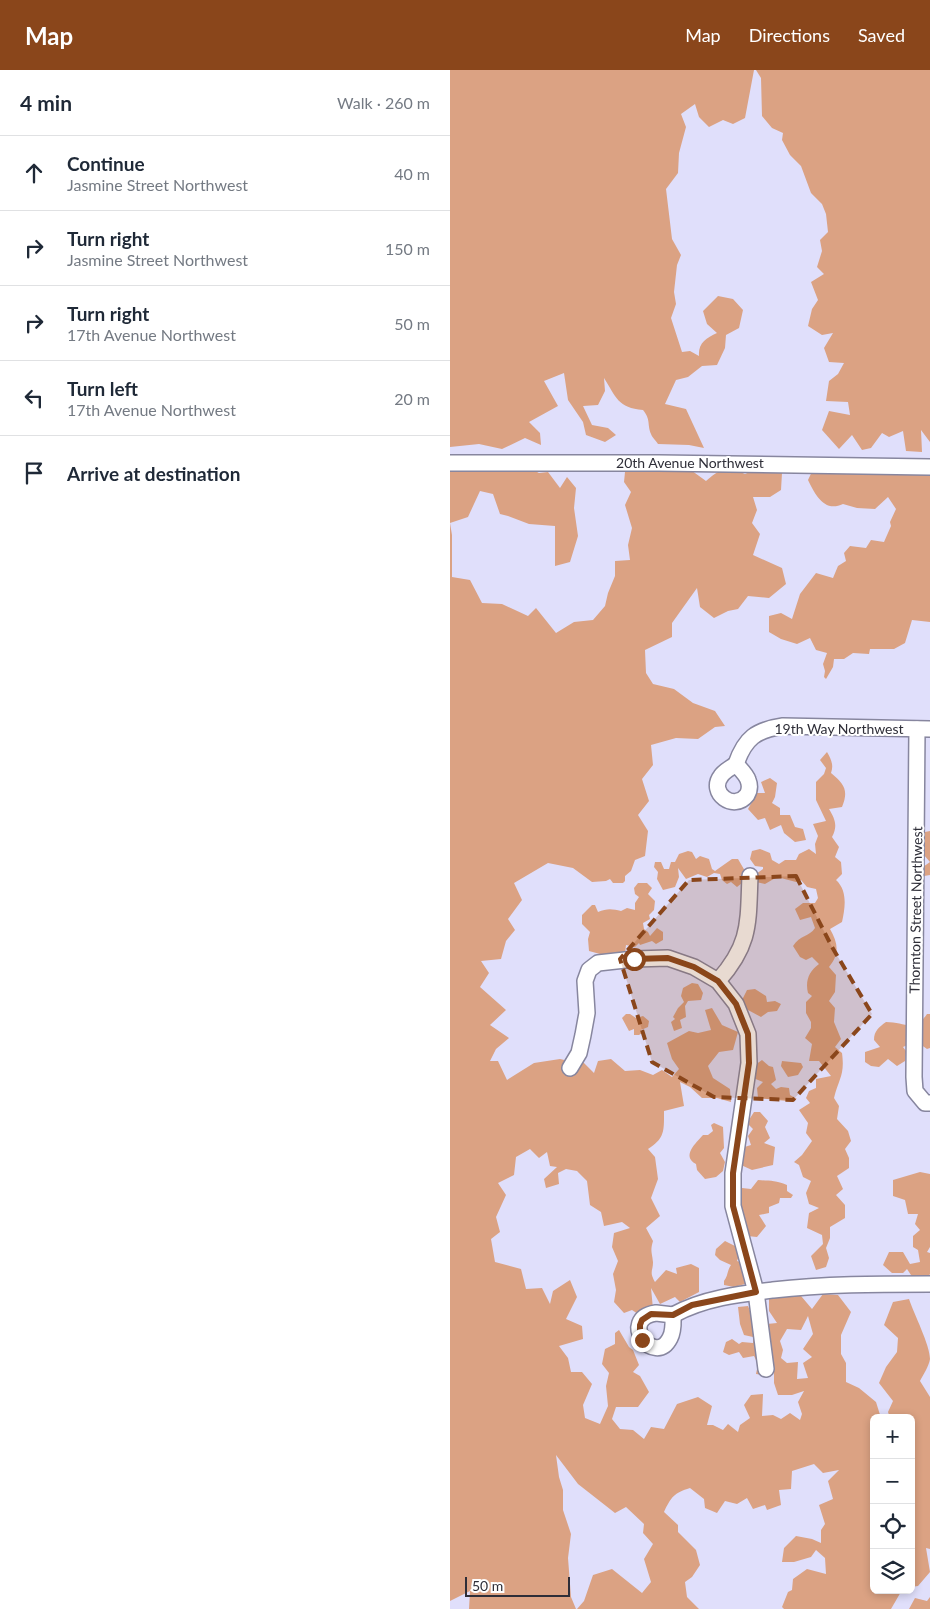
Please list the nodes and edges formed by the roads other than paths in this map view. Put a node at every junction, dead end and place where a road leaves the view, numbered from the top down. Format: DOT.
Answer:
graph roads {
  1 [pos="450,463"];
  2 [pos="930,467"];
  3 [pos="923,729"];
  4 [pos="736,764"];
  5 [pos="750,876"];
  6 [pos="718,981"];
  7 [pos="570,1068"];
  8 [pos="930,1103"];
  9 [pos="930,1284"];
  10 [pos="756,1292"];
  11 [pos="673,1315"];
  12 [pos="766,1369"];
  1 -- 2 [label="street, 20th Avenue Northwest"];
  3 -- 4 [label="street, 19th Way Northwest"];
  3 -- 8 [label="street, Thornton Street Northwest"];
  5 -- 6 [label="street"];
  6 -- 7 [label="street"];
  6 -- 10 [label="street"];
  9 -- 10 [label="street"];
  10 -- 11 [label="street"];
  10 -- 12 [label="street"];
}
